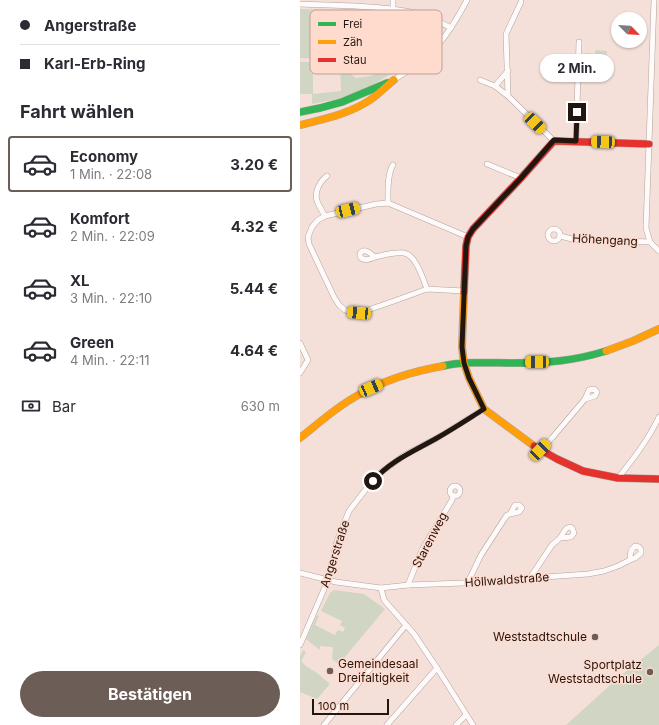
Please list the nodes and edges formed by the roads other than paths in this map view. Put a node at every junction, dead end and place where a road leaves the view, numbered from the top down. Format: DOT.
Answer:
graph roads {
  1 [pos="393,0"];
  2 [pos="467,0"];
  3 [pos="654,0"];
  4 [pos="521,2"];
  5 [pos="300,4"];
  6 [pos="390,9"];
  7 [pos="396,10"];
  8 [pos="442,24"];
  9 [pos="451,28"];
  10 [pos="442,39"];
  11 [pos="579,42"];
  12 [pos="508,71"];
  13 [pos="403,74"];
  14 [pos="394,80"];
  15 [pos="480,80"];
  16 [pos="495,86"];
  17 [pos="508,96"];
  18 [pos="300,112"];
  19 [pos="300,125"];
  20 [pos="554,140"];
  21 [pos="576,141"];
  22 [pos="649,144"];
  23 [pos="487,164"];
  24 [pos="393,165"];
  25 [pos="328,176"];
  26 [pos="521,178"];
  27 [pos="388,203"];
  28 [pos="325,216"];
  29 [pos="560,236"];
  30 [pos="468,237"];
  31 [pos="650,242"];
  32 [pos="659,251"];
  33 [pos="375,257"];
  34 [pos="427,289"];
  35 [pos="464,291"];
  36 [pos="659,330"];
  37 [pos="300,343"];
  38 [pos="464,363"];
  39 [pos="300,373"];
  40 [pos="585,399"];
  41 [pos="484,409"];
  42 [pos="659,417"];
  43 [pos="300,438"];
  44 [pos="540,450"];
  45 [pos="618,478"];
  46 [pos="659,479"];
  47 [pos="453,496"];
  48 [pos="510,514"];
  49 [pos="560,538"];
  50 [pos="630,560"];
  51 [pos="300,573"];
  52 [pos="530,578"];
  53 [pos="328,580"];
  54 [pos="468,582"];
  55 [pos="408,585"];
  56 [pos="381,588"];
  57 [pos="406,626"];
  58 [pos="300,644"];
  59 [pos="437,668"];
  60 [pos="466,715"];
  61 [pos="324,725"];
  62 [pos="387,725"];
  63 [pos="456,725"];
  64 [pos="473,725"];
  1 -- 6 [label="street"];
  2 -- 9 [label="street"];
  3 -- 22 [label="street"];
  4 -- 12 [label="street"];
  5 -- 6 [label="street"];
  6 -- 7 [label="street"];
  8 -- 9 [label="street"];
  9 -- 10 [label="street"];
  11 -- 21 [label="street"];
  12 -- 16 [label="street"];
  12 -- 17 [label="street"];
  13 -- 14 [label="street"];
  14 -- 18 [label="street"];
  14 -- 19 [label="street"];
  15 -- 16 [label="street"];
  16 -- 17 [label="street"];
  17 -- 20 [label="street"];
  20 -- 21 [label="street"];
  20 -- 26 [label="street"];
  21 -- 22 [label="street"];
  22 -- 31 [label="street"];
  23 -- 26 [label="street"];
  24 -- 27 [label="street"];
  25 -- 28 [label="street"];
  26 -- 30 [label="street"];
  27 -- 28 [label="street"];
  27 -- 30 [label="street"];
  28 -- 34 [label="street"];
  29 -- 31 [label="street, Höhengang"];
  30 -- 35 [label="street"];
  31 -- 32 [label="street"];
  33 -- 34 [label="street"];
  34 -- 35 [label="street"];
  35 -- 38 [label="street"];
  36 -- 38 [label="street"];
  37 -- 39 [label="street"];
  38 -- 41 [label="street"];
  38 -- 43 [label="street"];
  40 -- 44 [label="street"];
  41 -- 44 [label="street"];
  41 -- 53 [label="street, Angerstraße"];
  42 -- 45 [label="street"];
  44 -- 45 [label="street"];
  45 -- 46 [label="street"];
  47 -- 55 [label="street, Starenweg"];
  48 -- 54 [label="street"];
  49 -- 52 [label="street"];
  50 -- 52 [label="street, Höllwaldstraße"];
  51 -- 53 [label="street, Höllwaldstraße"];
  52 -- 54 [label="street, Höllwaldstraße"];
  53 -- 56 [label="street, Höllwaldstraße"];
  53 -- 58 [label="street, Angerstraße"];
  54 -- 55 [label="street, Höllwaldstraße"];
  55 -- 56 [label="street, Höllwaldstraße"];
  56 -- 57 [label="street"];
  57 -- 59 [label="street"];
  57 -- 61 [label="street"];
  59 -- 60 [label="street"];
  59 -- 62 [label="street"];
  60 -- 63 [label="street"];
  60 -- 64 [label="street"];
}
